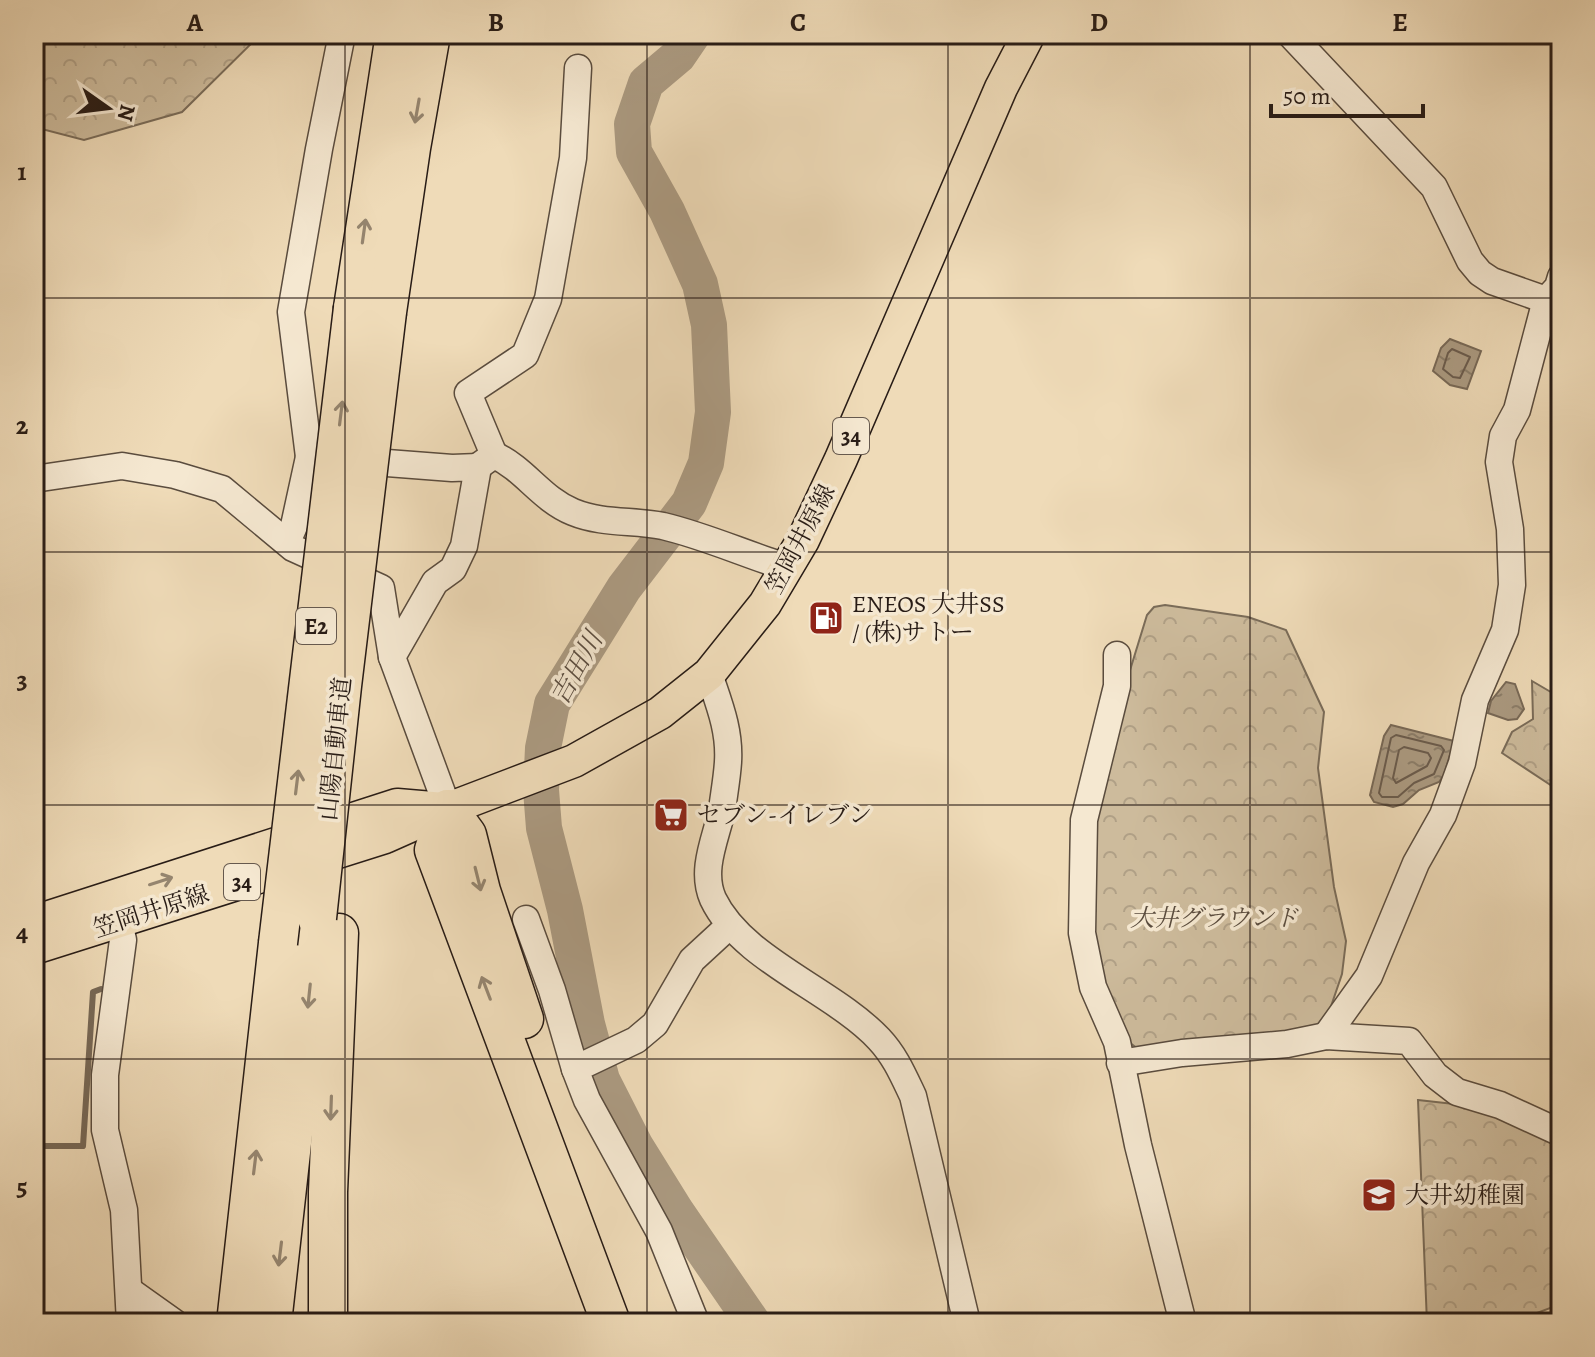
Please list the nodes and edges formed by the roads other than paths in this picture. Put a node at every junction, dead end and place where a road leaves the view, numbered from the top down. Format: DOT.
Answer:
graph roads {
  1 [pos="342,34"];
  2 [pos="395,34"];
  3 [pos="431,34"];
  4 [pos="1029,34"];
  5 [pos="1290,34"];
  6 [pos="578,68"];
  7 [pos="1561,277"];
  8 [pos="1546,300"];
  9 [pos="370,310"];
  10 [pos="309,457"];
  11 [pos="486,461"];
  12 [pos="34,479"];
  13 [pos="287,542"];
  14 [pos="786,571"];
  15 [pos="1117,655"];
  16 [pos="392,657"];
  17 [pos="709,674"];
  18 [pos="448,809"];
  19 [pos="117,908"];
  20 [pos="328,918"];
  21 [pos="526,919"];
  22 [pos="34,922"];
  23 [pos="730,925"];
  24 [pos="34,948"];
  25 [pos="1326,1036"];
  26 [pos="1120,1063"];
  27 [pos="578,1068"];
  28 [pos="1561,1133"];
  29 [pos="130,1291"];
  30 [pos="130,1323"];
  31 [pos="175,1323"];
  32 [pos="236,1323"];
  33 [pos="272,1323"];
  34 [pos="328,1323"];
  35 [pos="611,1323"];
  36 [pos="630,1323"];
  37 [pos="696,1323"];
  38 [pos="967,1323"];
  39 [pos="1183,1323"];
  1 -- 10 [label="street"];
  9 -- 2 [label="highway, 山陽自動車道 / E2, one-way"];
  3 -- 9 [label="highway, 山陽自動車道 / E2, one-way"];
  4 -- 14 [label="main road, 笠岡井原線 / 34"];
  5 -- 8 [label="street"];
  6 -- 11 [label="street"];
  7 -- 8 [label="street"];
  8 -- 25 [label="street"];
  9 -- 20 [label="highway, 山陽自動車道 / E2, bridge"];
  32 -- 9 [label="highway, 山陽自動車道 / E2, one-way, bridge"];
  10 -- 11 [label="street"];
  10 -- 13 [label="street"];
  11 -- 14 [label="street"];
  11 -- 16 [label="street"];
  12 -- 13 [label="street"];
  13 -- 16 [label="street"];
  14 -- 17 [label="main road, 笠岡井原線 / 34"];
  15 -- 26 [label="street"];
  16 -- 18 [label="street"];
  17 -- 18 [label="main road, 笠岡井原線 / 34"];
  17 -- 23 [label="street"];
  18 -- 19 [label="main road, 笠岡井原線 / 34"];
  35 -- 18 [label="highway, one-way"];
  18 -- 36 [label="highway, one-way"];
  19 -- 22 [label="main road, 笠岡井原線 / 34"];
  19 -- 24 [label="main road, 笠岡井原線 / 34"];
  19 -- 29 [label="street"];
  20 -- 33 [label="highway, one-way"];
  20 -- 34 [label="highway, one-way"];
  21 -- 27 [label="street"];
  23 -- 27 [label="street"];
  23 -- 38 [label="street"];
  25 -- 26 [label="street"];
  25 -- 28 [label="street"];
  26 -- 39 [label="street"];
  27 -- 37 [label="street"];
  29 -- 30 [label="street"];
  29 -- 31 [label="street"];
}
